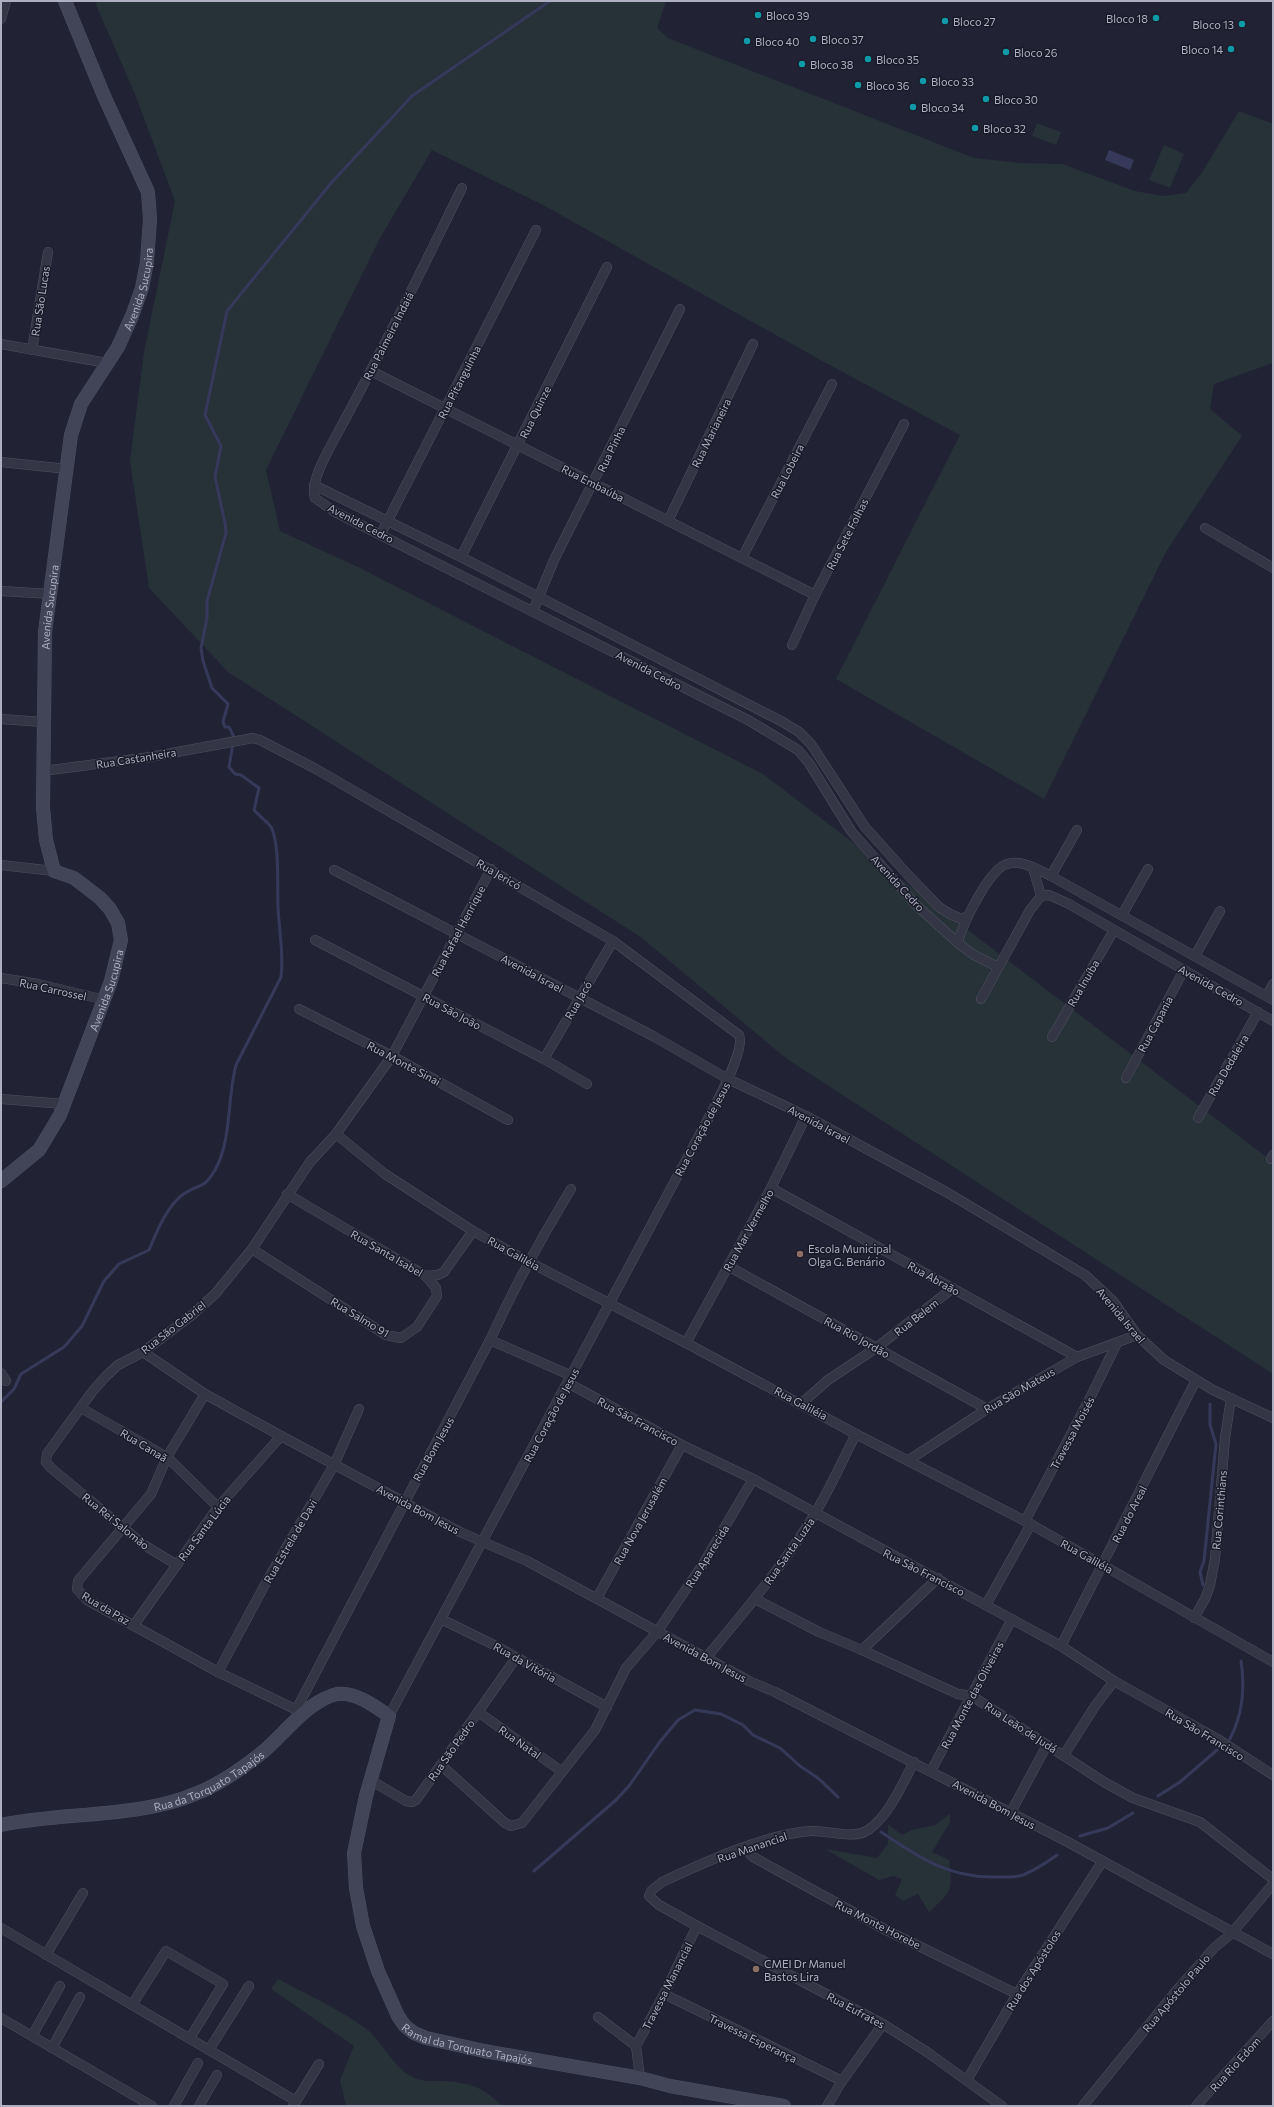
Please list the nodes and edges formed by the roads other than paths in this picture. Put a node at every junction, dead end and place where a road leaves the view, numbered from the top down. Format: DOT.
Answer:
graph roads {
  1 [pos="6,1"];
  2 [pos="65,1"];
  3 [pos="1,20"];
  4 [pos="462,188"];
  5 [pos="536,230"];
  6 [pos="48,252"];
  7 [pos="607,266"];
  8 [pos="680,309"];
  9 [pos="1,344"];
  10 [pos="753,344"];
  11 [pos="32,350"];
  12 [pos="107,363"];
  13 [pos="371,371"];
  14 [pos="832,384"];
  15 [pos="446,408"];
  16 [pos="904,424"];
  17 [pos="519,444"];
  18 [pos="1,462"];
  19 [pos="67,469"];
  20 [pos="314,484"];
  21 [pos="593,484"];
  22 [pos="387,520"];
  23 [pos="668,521"];
  24 [pos="1205,528"];
  25 [pos="381,534"];
  26 [pos="461,557"];
  27 [pos="742,558"];
  28 [pos="1273,568"];
  29 [pos="1,591"];
  30 [pos="51,594"];
  31 [pos="815,595"];
  32 [pos="539,598"];
  33 [pos="533,611"];
  34 [pos="792,645"];
  35 [pos="714,687"];
  36 [pos="707,700"];
  37 [pos="1,719"];
  38 [pos="43,722"];
  39 [pos="228,742"];
  40 [pos="43,771"];
  41 [pos="853,809"];
  42 [pos="841,815"];
  43 [pos="1077,830"];
  44 [pos="1,865"];
  45 [pos="1033,868"];
  46 [pos="491,869"];
  47 [pos="1148,869"];
  48 [pos="334,870"];
  49 [pos="54,871"];
  50 [pos="1051,876"];
  51 [pos="1041,896"];
  52 [pos="1220,911"];
  53 [pos="1122,915"];
  54 [pos="966,917"];
  55 [pos="1114,930"];
  56 [pos="456,934"];
  57 [pos="315,940"];
  58 [pos="613,941"];
  59 [pos="958,943"];
  60 [pos="1195,956"];
  61 [pos="998,967"];
  62 [pos="1184,970"];
  63 [pos="1,978"];
  64 [pos="1273,984"];
  65 [pos="423,995"];
  66 [pos="579,998"];
  67 [pos="1270,998"];
  68 [pos="981,999"];
  69 [pos="105,1000"];
  70 [pos="299,1009"];
  71 [pos="1258,1012"];
  72 [pos="1273,1020"];
  73 [pos="1052,1037"];
  74 [pos="738,1052"];
  75 [pos="392,1056"];
  76 [pos="544,1059"];
  77 [pos="1126,1078"];
  78 [pos="728,1079"];
  79 [pos="588,1084"];
  80 [pos="1,1099"];
  81 [pos="64,1104"];
  82 [pos="806,1116"];
  83 [pos="1198,1118"];
  84 [pos="508,1120"];
  85 [pos="336,1134"];
  86 [pos="1,1181"];
  87 [pos="771,1188"];
  88 [pos="571,1189"];
  89 [pos="287,1194"];
  90 [pos="473,1231"];
  91 [pos="252,1249"];
  92 [pos="529,1262"];
  93 [pos="728,1266"];
  94 [pos="426,1276"];
  95 [pos="953,1288"];
  96 [pos="609,1304"];
  97 [pos="1137,1336"];
  98 [pos="490,1340"];
  99 [pos="686,1342"];
  100 [pos="1117,1343"];
  101 [pos="876,1348"];
  102 [pos="143,1352"];
  103 [pos="1077,1356"];
  104 [pos="1,1373"];
  105 [pos="570,1379"];
  106 [pos="1196,1380"];
  107 [pos="6,1382"];
  108 [pos="205,1394"];
  109 [pos="1231,1398"];
  110 [pos="802,1403"];
  111 [pos="81,1408"];
  112 [pos="359,1409"];
  113 [pos="987,1409"];
  114 [pos="1273,1418"];
  115 [pos="856,1434"];
  116 [pos="281,1436"];
  117 [pos="682,1445"];
  118 [pos="167,1457"];
  119 [pos="909,1460"];
  120 [pos="334,1465"];
  121 [pos="57,1473"];
  122 [pos="753,1479"];
  123 [pos="404,1502"];
  124 [pos="218,1507"];
  125 [pos="815,1514"];
  126 [pos="1028,1522"];
  127 [pos="123,1528"];
  128 [pos="484,1541"];
  129 [pos="177,1565"];
  130 [pos="1103,1565"];
  131 [pos="938,1578"];
  132 [pos="598,1598"];
  133 [pos="755,1600"];
  134 [pos="986,1605"];
  135 [pos="1194,1618"];
  136 [pos="441,1619"];
  137 [pos="1012,1619"];
  138 [pos="134,1625"];
  139 [pos="658,1632"];
  140 [pos="1061,1646"];
  141 [pos="862,1650"];
  142 [pos="516,1658"];
  143 [pos="706,1658"];
  144 [pos="1273,1662"];
  145 [pos="218,1672"];
  146 [pos="1114,1681"];
  147 [pos="972,1696"];
  148 [pos="607,1707"];
  149 [pos="299,1712"];
  150 [pos="478,1712"];
  151 [pos="390,1716"];
  152 [pos="1047,1745"];
  153 [pos="1064,1755"];
  154 [pos="914,1762"];
  155 [pos="441,1765"];
  156 [pos="562,1771"];
  157 [pos="931,1771"];
  158 [pos="1273,1775"];
  159 [pos="370,1780"];
  160 [pos="1011,1812"];
  161 [pos="1,1825"];
  162 [pos="744,1848"];
  163 [pos="1102,1862"];
  164 [pos="1273,1880"];
  165 [pos="1273,1884"];
  166 [pos="82,1893"];
  167 [pos="659,1905"];
  168 [pos="697,1926"];
  169 [pos="1,1928"];
  170 [pos="1232,1933"];
  171 [pos="1273,1954"];
  172 [pos="46,1955"];
  173 [pos="60,1986"];
  174 [pos="249,1986"];
  175 [pos="664,1994"];
  176 [pos="1017,1994"];
  177 [pos="80,1996"];
  178 [pos="132,2005"];
  179 [pos="598,2017"];
  180 [pos="1,2018"];
  181 [pos="1273,2021"];
  182 [pos="883,2024"];
  183 [pos="32,2036"];
  184 [pos="190,2038"];
  185 [pos="636,2046"];
  186 [pos="52,2048"];
  187 [pos="209,2050"];
  188 [pos="198,2063"];
  189 [pos="319,2064"];
  190 [pos="216,2075"];
  191 [pos="640,2078"];
  192 [pos="966,2080"];
  193 [pos="842,2081"];
  194 [pos="295,2103"];
  195 [pos="152,2106"];
  196 [pos="174,2106"];
  197 [pos="199,2106"];
  198 [pos="784,2106"];
  199 [pos="827,2106"];
  200 [pos="1002,2106"];
  201 [pos="1083,2106"];
  202 [pos="1196,2106"];
  1 -- 3 [label="street"];
  2 -- 12 [label="street, Avenida Sucupira"];
  4 -- 13 [label="street, Rua Palmeira Indaiá"];
  5 -- 15 [label="street, Rua Pitanguinha"];
  6 -- 11 [label="street, Rua São Lucas"];
  7 -- 17 [label="street, Rua Quinze"];
  8 -- 21 [label="street, Rua Pinha"];
  9 -- 11 [label="street"];
  10 -- 23 [label="street, Rua Marianeira"];
  11 -- 12 [label="street"];
  12 -- 19 [label="street, Avenida Sucupira"];
  13 -- 15 [label="street, Rua Embaúba"];
  13 -- 20 [label="street, Rua Palmeira Indaiá"];
  14 -- 27 [label="street, Rua Lobeira"];
  15 -- 17 [label="street, Rua Embaúba"];
  15 -- 22 [label="street, Rua Pitanguinha"];
  16 -- 31 [label="street, Rua Sete Folhas"];
  17 -- 21 [label="street, Rua Embaúba"];
  17 -- 26 [label="street, Rua Quinze"];
  18 -- 19 [label="street"];
  19 -- 30 [label="street, Avenida Sucupira"];
  20 -- 22 [label="street, Avenida Cedro"];
  20 -- 25 [label="street, Avenida Cedro"];
  21 -- 23 [label="street, Rua Embaúba"];
  21 -- 32 [label="street, Rua Pinha"];
  22 -- 25 [label="street, Rua Pitanguinha"];
  22 -- 26 [label="street, Avenida Cedro"];
  23 -- 27 [label="street, Rua Embaúba"];
  24 -- 28 [label="street"];
  25 -- 33 [label="street, Avenida Cedro"];
  26 -- 32 [label="street, Avenida Cedro"];
  27 -- 31 [label="street, Rua Embaúba"];
  29 -- 30 [label="street"];
  30 -- 38 [label="street, Avenida Sucupira"];
  31 -- 34 [label="street, Rua Sete Folhas"];
  32 -- 33 [label="street, Rua Pinha"];
  32 -- 35 [label="street, Avenida Cedro"];
  33 -- 36 [label="street, Avenida Cedro"];
  35 -- 36 [label="street"];
  35 -- 41 [label="street, Avenida Cedro"];
  36 -- 42 [label="street, Avenida Cedro"];
  37 -- 38 [label="street"];
  38 -- 40 [label="street, Avenida Sucupira"];
  39 -- 40 [label="street, Rua Castanheira"];
  39 -- 46 [label="street, Rua Jericó"];
  40 -- 49 [label="street, Avenida Sucupira"];
  41 -- 42 [label="street"];
  41 -- 54 [label="street, Avenida Cedro"];
  42 -- 59 [label="street, Avenida Cedro"];
  43 -- 50 [label="street"];
  44 -- 49 [label="street"];
  45 -- 50 [label="street, Avenida Cedro"];
  45 -- 51 [label="street"];
  45 -- 54 [label="street, Avenida Cedro"];
  46 -- 56 [label="street, Rua Rafael Henrique"];
  46 -- 58 [label="street, Rua Jericó"];
  47 -- 53 [label="street"];
  48 -- 56 [label="street, Avenida Israel"];
  49 -- 69 [label="street, Avenida Sucupira"];
  50 -- 53 [label="street, Avenida Cedro"];
  51 -- 55 [label="street, Avenida Cedro"];
  51 -- 61 [label="street"];
  52 -- 60 [label="street"];
  53 -- 60 [label="street, Avenida Cedro"];
  54 -- 59 [label="street"];
  55 -- 62 [label="street, Avenida Cedro"];
  55 -- 73 [label="street, Rua Inuíba"];
  56 -- 65 [label="street, Rua Rafael Henrique"];
  56 -- 66 [label="street, Avenida Israel"];
  57 -- 65 [label="street, Rua São João"];
  58 -- 66 [label="street, Rua Jacó"];
  58 -- 74 [label="street, Rua Jericó"];
  59 -- 61 [label="street, Avenida Cedro"];
  60 -- 67 [label="street, Avenida Cedro"];
  61 -- 68 [label="street"];
  62 -- 71 [label="street, Avenida Cedro"];
  62 -- 77 [label="street, Rua Capania"];
  63 -- 69 [label="street, Rua Carrossel"];
  64 -- 67 [label="street"];
  65 -- 75 [label="street, Rua Rafael Henrique"];
  65 -- 76 [label="street, Rua São João"];
  66 -- 76 [label="street, Rua Jacó"];
  66 -- 78 [label="street, Avenida Israel"];
  69 -- 81 [label="street, Avenida Sucupira"];
  70 -- 75 [label="street, Rua Monte Sinai"];
  71 -- 72 [label="street, Avenida Cedro"];
  71 -- 83 [label="street, Rua Dedaleira"];
  74 -- 78 [label="street, Rua Coração de Jesus"];
  75 -- 84 [label="street, Rua Monte Sinai"];
  75 -- 85 [label="street, Rua Rafael Henrique"];
  76 -- 79 [label="street, Rua São João"];
  78 -- 82 [label="street, Avenida Israel"];
  78 -- 96 [label="street, Rua Coração de Jesus"];
  80 -- 81 [label="street"];
  81 -- 86 [label="street, Avenida Sucupira"];
  82 -- 87 [label="street, Rua Mar Vermelho"];
  82 -- 97 [label="street, Avenida Israel"];
  85 -- 89 [label="street, Rua São Gabriel"];
  85 -- 90 [label="street, Rua Galiléia"];
  87 -- 93 [label="street, Rua Mar Vermelho"];
  87 -- 95 [label="street, Rua Abraão"];
  88 -- 92 [label="street, Rua Bom Jesus"];
  89 -- 91 [label="street, Rua São Gabriel"];
  89 -- 94 [label="street, Rua Santa Isabel"];
  90 -- 92 [label="street, Rua Galiléia"];
  90 -- 94 [label="street, Rua Santa Isabel"];
  91 -- 94 [label="street, Rua Salmo 91"];
  91 -- 102 [label="street, Rua São Gabriel"];
  92 -- 96 [label="street, Rua Galiléia"];
  92 -- 98 [label="street, Rua Bom Jesus"];
  93 -- 99 [label="street, Rua Mar Vermelho"];
  93 -- 101 [label="street, Rua Rio Jordão"];
  95 -- 101 [label="street, Rua Belem"];
  95 -- 103 [label="street, Rua Abraão"];
  96 -- 99 [label="street, Rua Galiléia"];
  96 -- 105 [label="street, Rua Coração de Jesus"];
  97 -- 100 [label="street, Rua São Mateus"];
  97 -- 106 [label="street, Avenida Israel"];
  98 -- 105 [label="street, Rua São Francisco"];
  98 -- 123 [label="street, Rua Bom Jesus"];
  99 -- 110 [label="street, Rua Galiléia"];
  100 -- 103 [label="street, Rua São Mateus"];
  100 -- 126 [label="street, Travessa Moisés"];
  101 -- 110 [label="street, Rua Belem"];
  101 -- 113 [label="street, Rua Rio Jordão"];
  102 -- 108 [label="street, Avenida Bom Jesus"];
  102 -- 111 [label="street, Rua São Gabriel"];
  103 -- 113 [label="street, Rua São Mateus"];
  104 -- 107 [label="street"];
  105 -- 117 [label="street, Rua São Francisco"];
  105 -- 128 [label="street, Rua Coração de Jesus"];
  106 -- 109 [label="street, Avenida Israel"];
  106 -- 130 [label="street, Rua do Areal"];
  108 -- 116 [label="street, Avenida Bom Jesus"];
  108 -- 118 [label="street, Rua da Paz"];
  109 -- 114 [label="street, Avenida Israel"];
  109 -- 135 [label="street, Rua Corinthians"];
  110 -- 115 [label="street, Rua Galiléia"];
  111 -- 118 [label="street, Rua Canaã"];
  111 -- 121 [label="street, Rua São Gabriel"];
  112 -- 120 [label="street, Rua Estrela de Davi"];
  113 -- 119 [label="street, Rua São Mateus"];
  115 -- 119 [label="street, Rua Galiléia"];
  115 -- 125 [label="street, Rua Santa Luzia"];
  116 -- 120 [label="street, Avenida Bom Jesus"];
  116 -- 124 [label="street, Rua Santa Lúcia"];
  117 -- 122 [label="street, Rua São Francisco"];
  117 -- 132 [label="street, Rua Nova Jerusalém"];
  118 -- 124 [label="street, Rua Canaã"];
  118 -- 127 [label="street, Rua da Paz"];
  119 -- 126 [label="street, Rua Galiléia"];
  120 -- 123 [label="street, Avenida Bom Jesus"];
  120 -- 145 [label="street, Rua Estrela de Davi"];
  121 -- 127 [label="street, Rua Rei Salomão"];
  122 -- 125 [label="street, Rua São Francisco"];
  122 -- 139 [label="street, Rua Aparecida"];
  123 -- 128 [label="street, Avenida Bom Jesus"];
  123 -- 149 [label="street, Rua Bom Jesus"];
  124 -- 129 [label="street, Rua Santa Lúcia"];
  125 -- 131 [label="street, Rua São Francisco"];
  125 -- 133 [label="street, Rua Santa Luzia"];
  126 -- 130 [label="street, Rua Galiléia"];
  126 -- 134 [label="street, Travessa Moisés"];
  127 -- 129 [label="street, Rua Rei Salomão"];
  127 -- 138 [label="street, Rua da Paz"];
  128 -- 132 [label="street, Avenida Bom Jesus"];
  128 -- 136 [label="street, Rua Coração de Jesus"];
  129 -- 138 [label="street, Rua Santa Lúcia"];
  130 -- 135 [label="street, Rua Galiléia"];
  130 -- 140 [label="street, Rua do Areal"];
  131 -- 134 [label="street, Rua São Francisco"];
  131 -- 141 [label="street"];
  132 -- 139 [label="street, Avenida Bom Jesus"];
  133 -- 141 [label="street, Rua Leão de Judá"];
  133 -- 143 [label="street, Rua Santa Luzia"];
  134 -- 137 [label="street, Rua São Francisco"];
  135 -- 144 [label="street, Rua Galiléia"];
  136 -- 142 [label="street, Rua da Vitória"];
  136 -- 151 [label="street, Rua Coração de Jesus"];
  137 -- 140 [label="street, Rua São Francisco"];
  137 -- 147 [label="street, Rua Monte das Oliveiras"];
  138 -- 145 [label="street, Rua da Paz"];
  139 -- 143 [label="street, Avenida Bom Jesus"];
  139 -- 148 [label="street, Rua Aparecida"];
  140 -- 146 [label="street, Rua São Francisco"];
  141 -- 147 [label="street, Rua Leão de Judá"];
  142 -- 148 [label="street, Rua da Vitória"];
  142 -- 150 [label="street, Rua São Pedro"];
  143 -- 154 [label="street, Avenida Bom Jesus"];
  145 -- 149 [label="street, Rua da Paz"];
  146 -- 153 [label="street"];
  146 -- 158 [label="street, Rua São Francisco"];
  147 -- 152 [label="street, Rua Leão de Judá"];
  147 -- 157 [label="street, Rua Monte das Oliveiras"];
  148 -- 156 [label="street, Rua Aparecida"];
  149 -- 151 [label="street, Rua da Torquato Tapajós"];
  149 -- 161 [label="street, Rua da Torquato Tapajós"];
  150 -- 155 [label="street, Rua São Pedro"];
  150 -- 156 [label="street, Rua Natal"];
  151 -- 159 [label="street, Rua Coração de Jesus"];
  152 -- 153 [label="street, Rua Leão de Judá"];
  152 -- 160 [label="street"];
  153 -- 164 [label="street, Rua Leão de Judá"];
  154 -- 157 [label="street, Avenida Bom Jesus"];
  154 -- 162 [label="street, Rua Manancial"];
  155 -- 156 [label="street, Rua Aparecida"];
  155 -- 159 [label="street, Rua São Pedro"];
  157 -- 160 [label="street, Avenida Bom Jesus"];
  159 -- 191 [label="street, Ramal da Torquato Tapajós"];
  160 -- 163 [label="street, Avenida Bom Jesus"];
  162 -- 167 [label="street, Rua Manancial"];
  162 -- 176 [label="street, Rua Monte Horebe"];
  163 -- 170 [label="street, Avenida Bom Jesus"];
  163 -- 176 [label="street, Rua dos Apóstolos"];
  165 -- 170 [label="street, Rua Apóstolo Paulo"];
  166 -- 172 [label="street"];
  167 -- 168 [label="street, Rua Eufrates"];
  168 -- 175 [label="street, Travessa Manancial"];
  168 -- 182 [label="street, Rua Eufrates"];
  169 -- 172 [label="street"];
  170 -- 171 [label="street, Avenida Bom Jesus"];
  170 -- 201 [label="street, Rua Apóstolo Paulo"];
  172 -- 178 [label="street"];
  173 -- 183 [label="street"];
  174 -- 187 [label="street"];
  175 -- 185 [label="street, Travessa Manancial"];
  175 -- 193 [label="street, Travessa Esperança"];
  176 -- 192 [label="street, Rua dos Apóstolos"];
  177 -- 186 [label="street"];
  178 -- 184 [label="street"];
  178 -- 184 [label="street"];
  179 -- 185 [label="street"];
  180 -- 183 [label="street"];
  181 -- 202 [label="street, Rua Rio Edom"];
  182 -- 192 [label="street, Rua Eufrates"];
  182 -- 193 [label="street"];
  183 -- 186 [label="street"];
  184 -- 187 [label="street"];
  185 -- 191 [label="street"];
  186 -- 195 [label="street"];
  187 -- 194 [label="street"];
  188 -- 196 [label="street"];
  189 -- 194 [label="street"];
  190 -- 197 [label="street"];
  191 -- 198 [label="street, Ramal da Torquato Tapajós"];
  192 -- 200 [label="street, Rua Eufrates"];
  193 -- 199 [label="street"];
}
